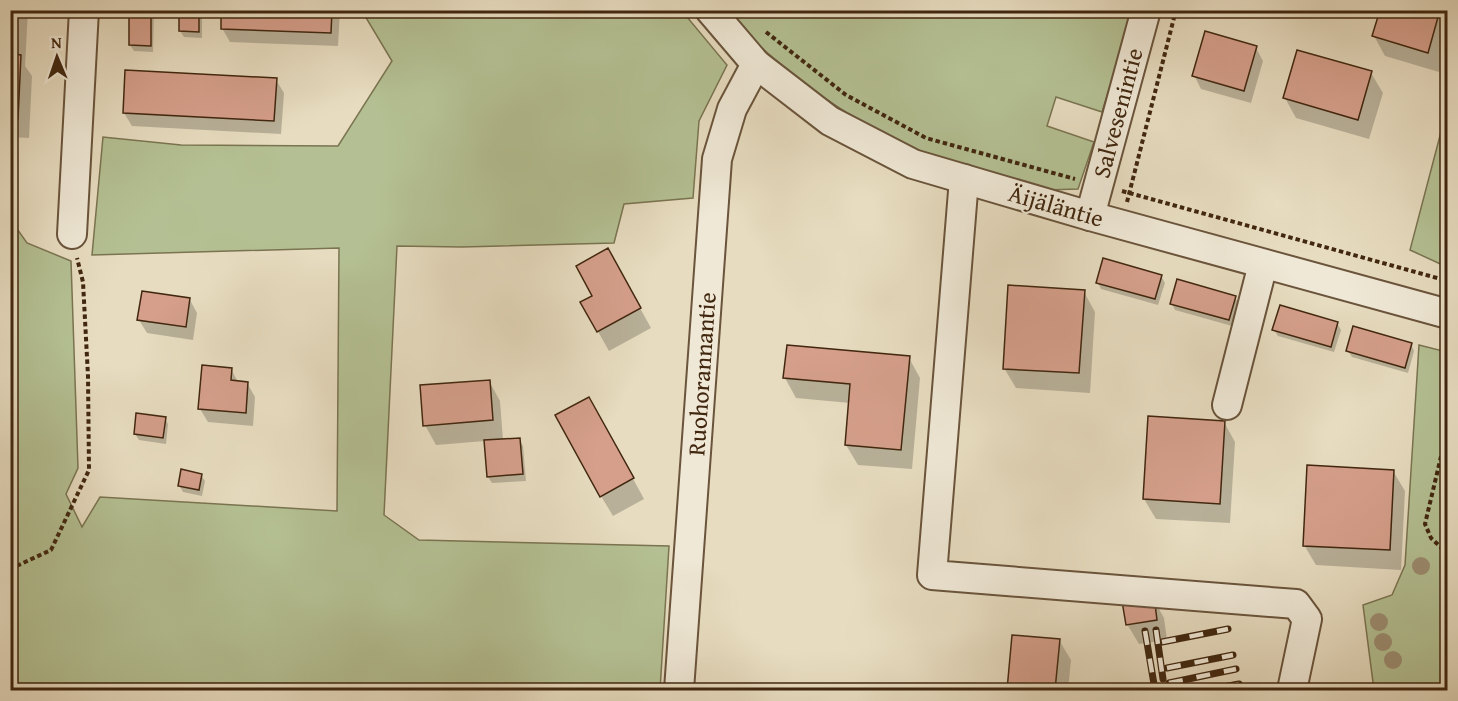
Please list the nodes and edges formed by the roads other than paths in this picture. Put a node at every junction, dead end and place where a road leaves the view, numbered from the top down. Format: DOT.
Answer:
graph roads {
  1 [pos="84,10"];
  2 [pos="710,10"];
  3 [pos="1146,10"];
  4 [pos="756,64"];
  5 [pos="964,179"];
  6 [pos="1089,216"];
  7 [pos="72,234"];
  8 [pos="1263,264"];
  9 [pos="1448,314"];
  10 [pos="1227,405"];
  11 [pos="679,690"];
  12 [pos="1292,690"];
  1 -- 7 [label="street"];
  2 -- 4 [label="street, Äijäläntie"];
  3 -- 6 [label="street, Salvesenintie"];
  4 -- 5 [label="street, Äijäläntie"];
  4 -- 11 [label="street, Ruohorannantie"];
  5 -- 6 [label="street, Äijäläntie"];
  5 -- 12 [label="street"];
  6 -- 8 [label="street, Äijäläntie"];
  8 -- 9 [label="street, Äijäläntie"];
  8 -- 10 [label="street"];
}
